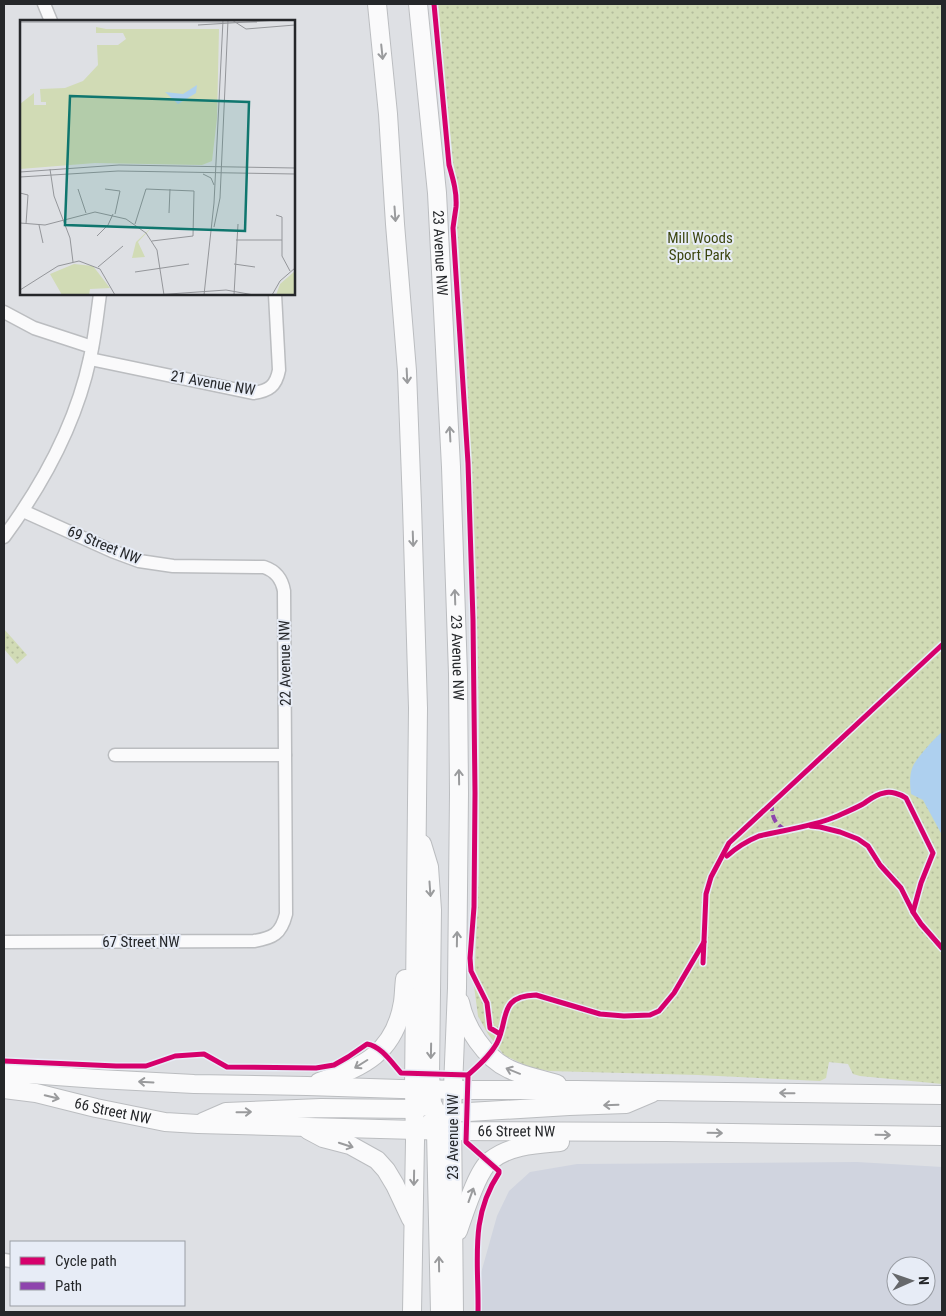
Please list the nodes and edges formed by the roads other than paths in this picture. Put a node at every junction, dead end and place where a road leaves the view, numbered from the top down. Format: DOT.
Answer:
graph roads {
  1 [pos="44,4"];
  2 [pos="378,4"];
  3 [pos="418,4"];
  4 [pos="51,20"];
  5 [pos="100,295"];
  6 [pos="275,295"];
  7 [pos="4,312"];
  8 [pos="91,353"];
  9 [pos="23,511"];
  10 [pos="4,537"];
  11 [pos="276,574"];
  12 [pos="115,755"];
  13 [pos="285,756"];
  14 [pos="417,824"];
  15 [pos="416,928"];
  16 [pos="277,934"];
  17 [pos="4,942"];
  18 [pos="457,988"];
  19 [pos="4,1074"];
  20 [pos="307,1086"];
  21 [pos="4,1088"];
  22 [pos="453,1090"];
  23 [pos="577,1090"];
  24 [pos="657,1091"];
  25 [pos="942,1095"];
  26 [pos="433,1111"];
  27 [pos="198,1124"];
  28 [pos="301,1126"];
  29 [pos="415,1130"];
  30 [pos="606,1132"];
  31 [pos="942,1136"];
  32 [pos="413,1225"];
  33 [pos="454,1240"];
  34 [pos="412,1312"];
  35 [pos="440,1312"];
  36 [pos="454,1312"];
  1 -- 4 [label="street"];
  2 -- 14 [label="main road, 23 Avenue NW, one-way"];
  18 -- 3 [label="main road, 23 Avenue NW, one-way"];
  5 -- 8 [label="street"];
  6 -- 8 [label="street, 21 Avenue NW"];
  7 -- 8 [label="street, 21 Avenue NW"];
  8 -- 9 [label="street"];
  9 -- 10 [label="street"];
  9 -- 11 [label="street, 69 Street NW"];
  11 -- 13 [label="street, 22 Avenue NW"];
  12 -- 13 [label="street"];
  13 -- 16 [label="street, 22 Avenue NW"];
  14 -- 15 [label="main road, 23 Avenue NW"];
  14 -- 26 [label="main road, one-way"];
  15 -- 20 [label="main road, one-way"];
  15 -- 26 [label="main road, 23 Avenue NW"];
  16 -- 17 [label="street, 67 Street NW"];
  18 -- 22 [label="main road, 23 Avenue NW"];
  23 -- 18 [label="main road, one-way"];
  20 -- 19 [label="main road, 66 Street NW, one-way"];
  20 -- 26 [label="main road, 66 Street NW"];
  21 -- 27 [label="main road, 66 Street NW, one-way"];
  22 -- 23 [label="main road, 66 Street NW"];
  22 -- 26 [label="main road, 66 Street NW"];
  23 -- 24 [label="main road, 66 Street NW"];
  25 -- 24 [label="main road, 66 Street NW, one-way"];
  24 -- 26 [label="main road, one-way"];
  27 -- 26 [label="main road, one-way"];
  26 -- 29 [label="main road, 66 Street NW"];
  26 -- 30 [label="main road, 66 Street NW"];
  26 -- 33 [label="main road, 23 Avenue NW"];
  35 -- 26 [label="main road, one-way"];
  27 -- 28 [label="main road, 66 Street NW"];
  28 -- 29 [label="main road, 66 Street NW"];
  28 -- 32 [label="main road, one-way"];
  29 -- 32 [label="main road, one-way"];
  30 -- 31 [label="main road, 66 Street NW, one-way"];
  33 -- 30 [label="main road, one-way"];
  32 -- 34 [label="main road"];
  33 -- 36 [label="main road, 23 Avenue NW"];
}
